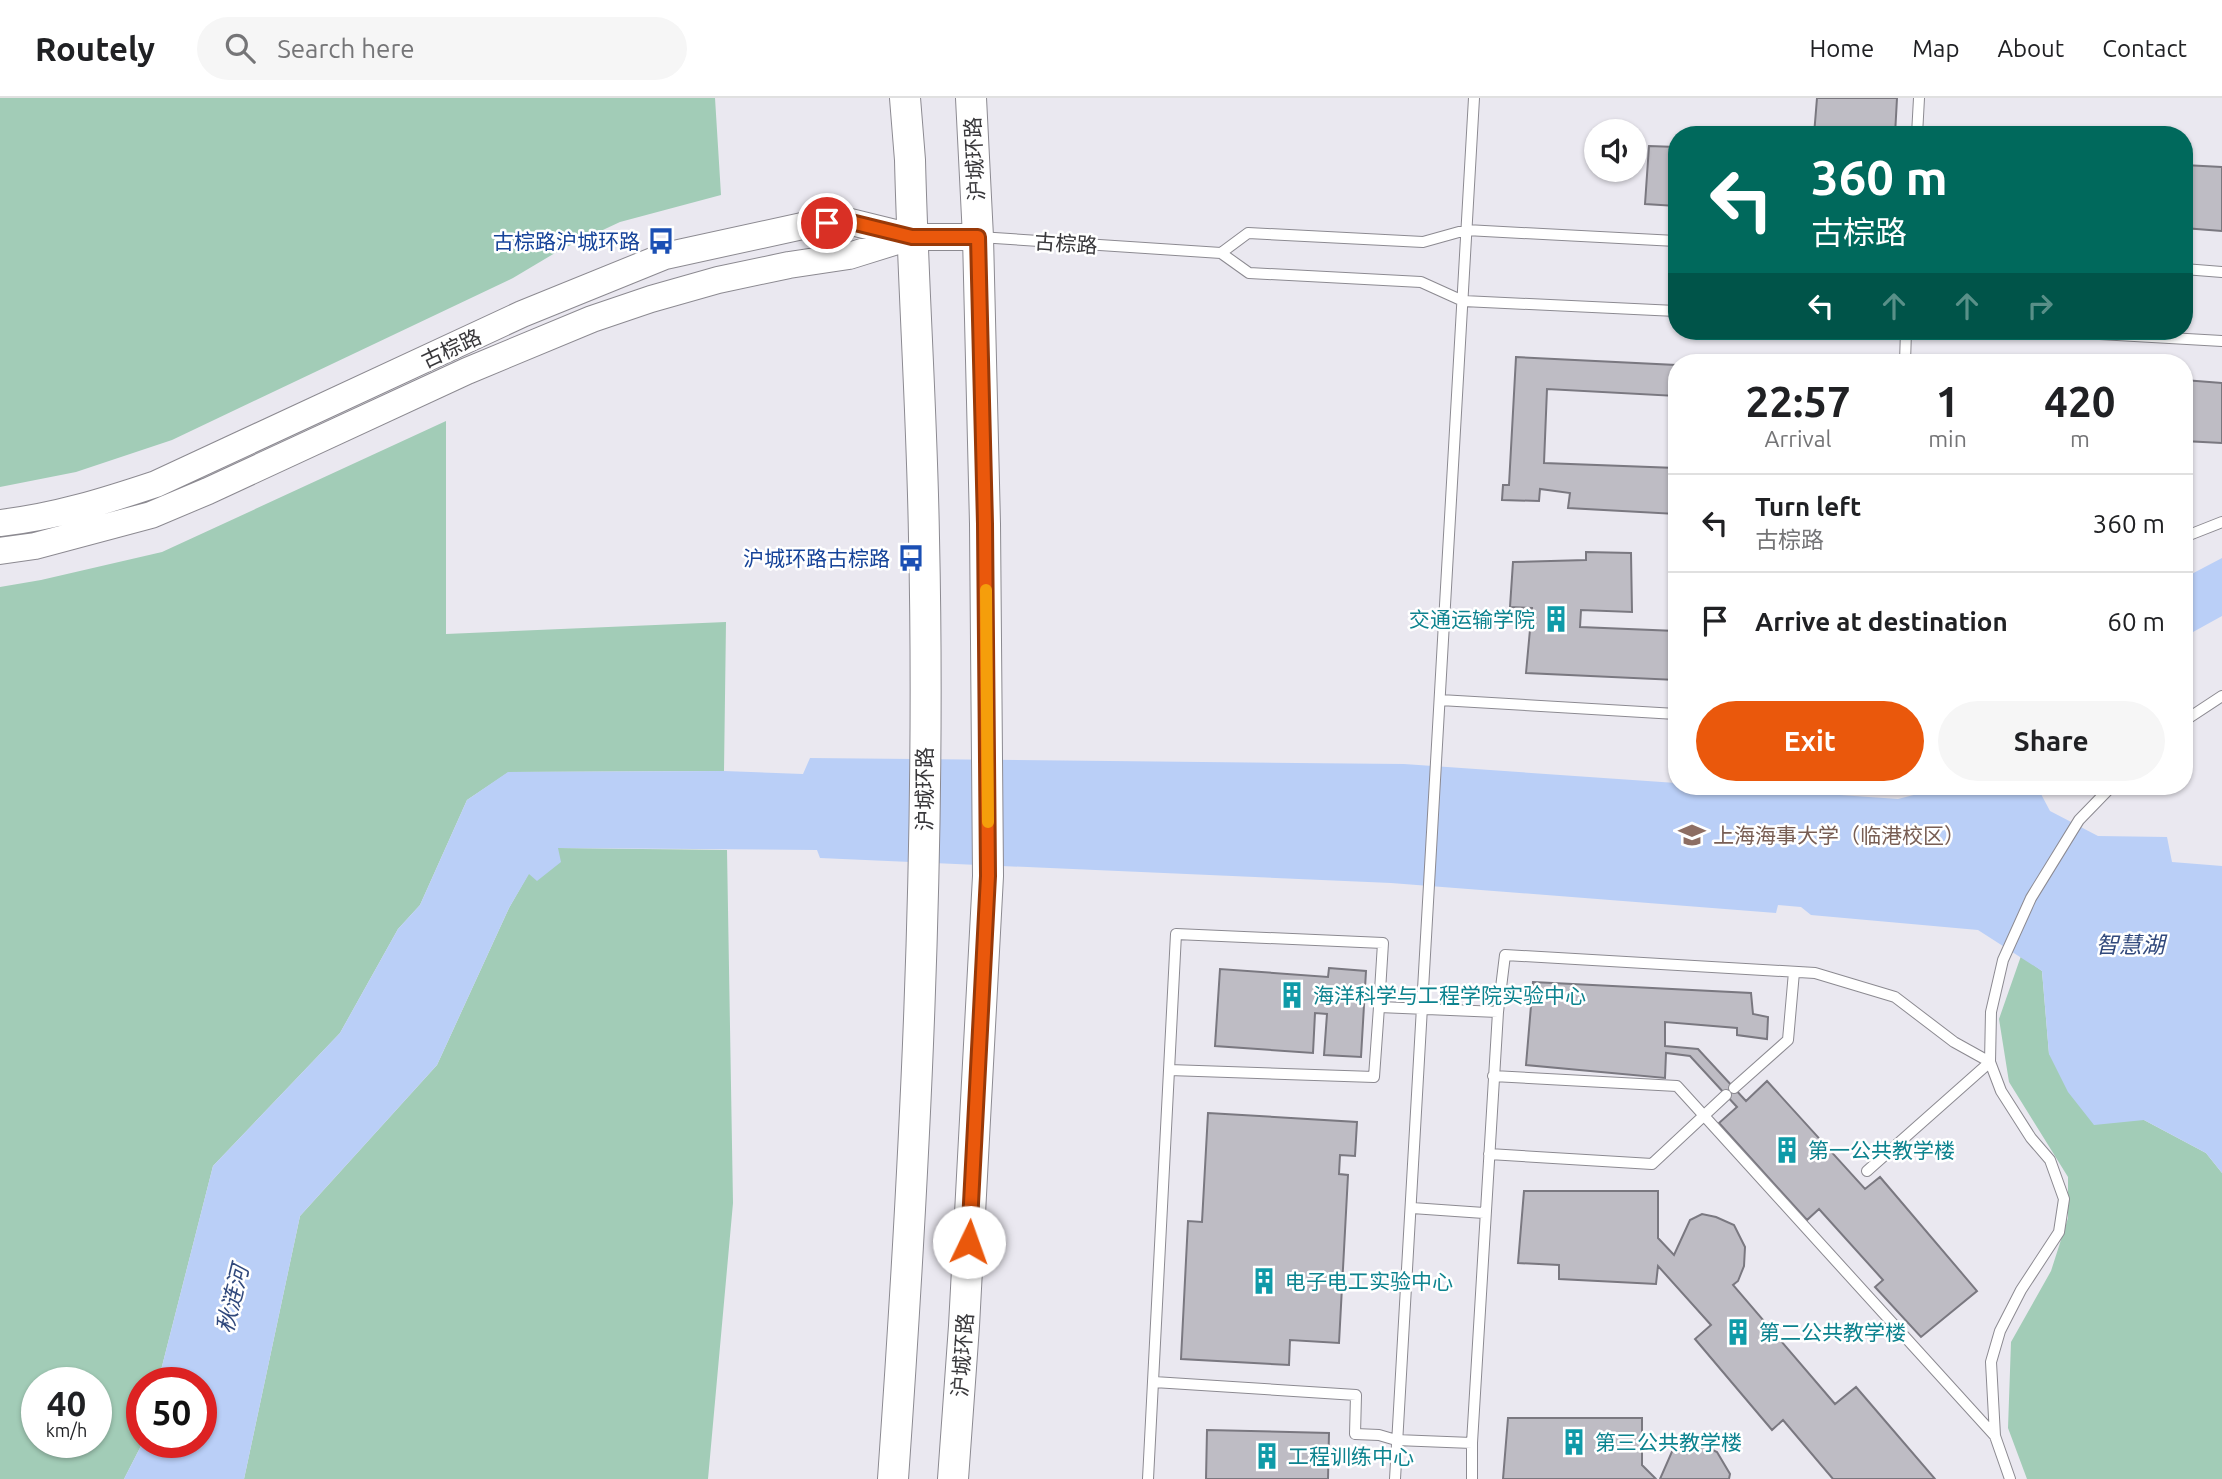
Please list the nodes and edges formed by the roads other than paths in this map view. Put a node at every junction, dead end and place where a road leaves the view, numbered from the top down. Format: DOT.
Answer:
graph roads {
  1 [pos="905,98"];
  2 [pos="971,98"];
  3 [pos="1474,98"];
  4 [pos="1919,98"];
  5 [pos="1917,126"];
  6 [pos="1466,230"];
  7 [pos="912,237"];
  8 [pos="978,237"];
  9 [pos="1668,241"];
  10 [pos="1221,253"];
  11 [pos="2193,270"];
  12 [pos="2222,272"];
  13 [pos="1463,301"];
  14 [pos="1668,311"];
  15 [pos="2193,339"];
  16 [pos="2222,341"];
  17 [pos="2222,522"];
  18 [pos="0,523"];
  19 [pos="2193,533"];
  20 [pos="0,551"];
  21 [pos="2222,696"];
  22 [pos="1440,700"];
  23 [pos="1668,714"];
  24 [pos="2193,715"];
  25 [pos="2103,795"];
  26 [pos="1794,972"];
  27 [pos="1379,1007"];
  28 [pos="1422,1010"];
  29 [pos="1498,1012"];
  30 [pos="1990,1062"];
  31 [pos="1169,1070"];
  32 [pos="1493,1076"];
  33 [pos="1704,1114"];
  34 [pos="1489,1154"];
  35 [pos="1867,1171"];
  36 [pos="1412,1209"];
  37 [pos="1484,1213"];
  38 [pos="1154,1382"];
  39 [pos="1995,1436"];
  40 [pos="1396,1440"];
  41 [pos="1472,1443"];
  42 [pos="893,1479"];
  43 [pos="953,1479"];
  44 [pos="1148,1479"];
  45 [pos="1395,1479"];
  46 [pos="1472,1479"];
  47 [pos="2010,1479"];
  1 -- 7 [label="main road, 沪城环路"];
  2 -- 8 [label="main road, 沪城环路"];
  3 -- 6 [label="lane"];
  4 -- 5 [label="lane"];
  6 -- 9 [label="lane"];
  6 -- 10 [label="lane"];
  6 -- 13 [label="lane"];
  7 -- 8 [label="street, 古棕路"];
  7 -- 18 [label="street, 古棕路"];
  7 -- 20 [label="street, 古棕路"];
  7 -- 42 [label="main road, 沪城环路"];
  8 -- 10 [label="lane, 古棕路"];
  8 -- 43 [label="main road, 沪城环路"];
  10 -- 13 [label="lane"];
  11 -- 12 [label="lane"];
  13 -- 14 [label="lane"];
  13 -- 22 [label="lane"];
  15 -- 16 [label="lane"];
  17 -- 19 [label="lane"];
  21 -- 24 [label="lane"];
  22 -- 23 [label="lane"];
  22 -- 28 [label="lane"];
  25 -- 30 [label="lane"];
  26 -- 29 [label="lane"];
  26 -- 30 [label="lane"];
  26 -- 33 [label="lane"];
  27 -- 28 [label="lane"];
  27 -- 31 [label="lane"];
  27 -- 31 [label="lane"];
  28 -- 29 [label="lane"];
  28 -- 36 [label="lane"];
  29 -- 32 [label="lane"];
  30 -- 35 [label="lane"];
  30 -- 39 [label="lane"];
  31 -- 38 [label="lane"];
  32 -- 33 [label="lane"];
  32 -- 34 [label="lane"];
  33 -- 34 [label="lane"];
  33 -- 39 [label="lane"];
  34 -- 37 [label="lane"];
  36 -- 37 [label="lane"];
  36 -- 40 [label="lane"];
  37 -- 41 [label="lane"];
  38 -- 40 [label="lane"];
  38 -- 44 [label="lane"];
  39 -- 47 [label="lane"];
  40 -- 41 [label="lane"];
  40 -- 45 [label="lane"];
  41 -- 46 [label="lane"];
}
